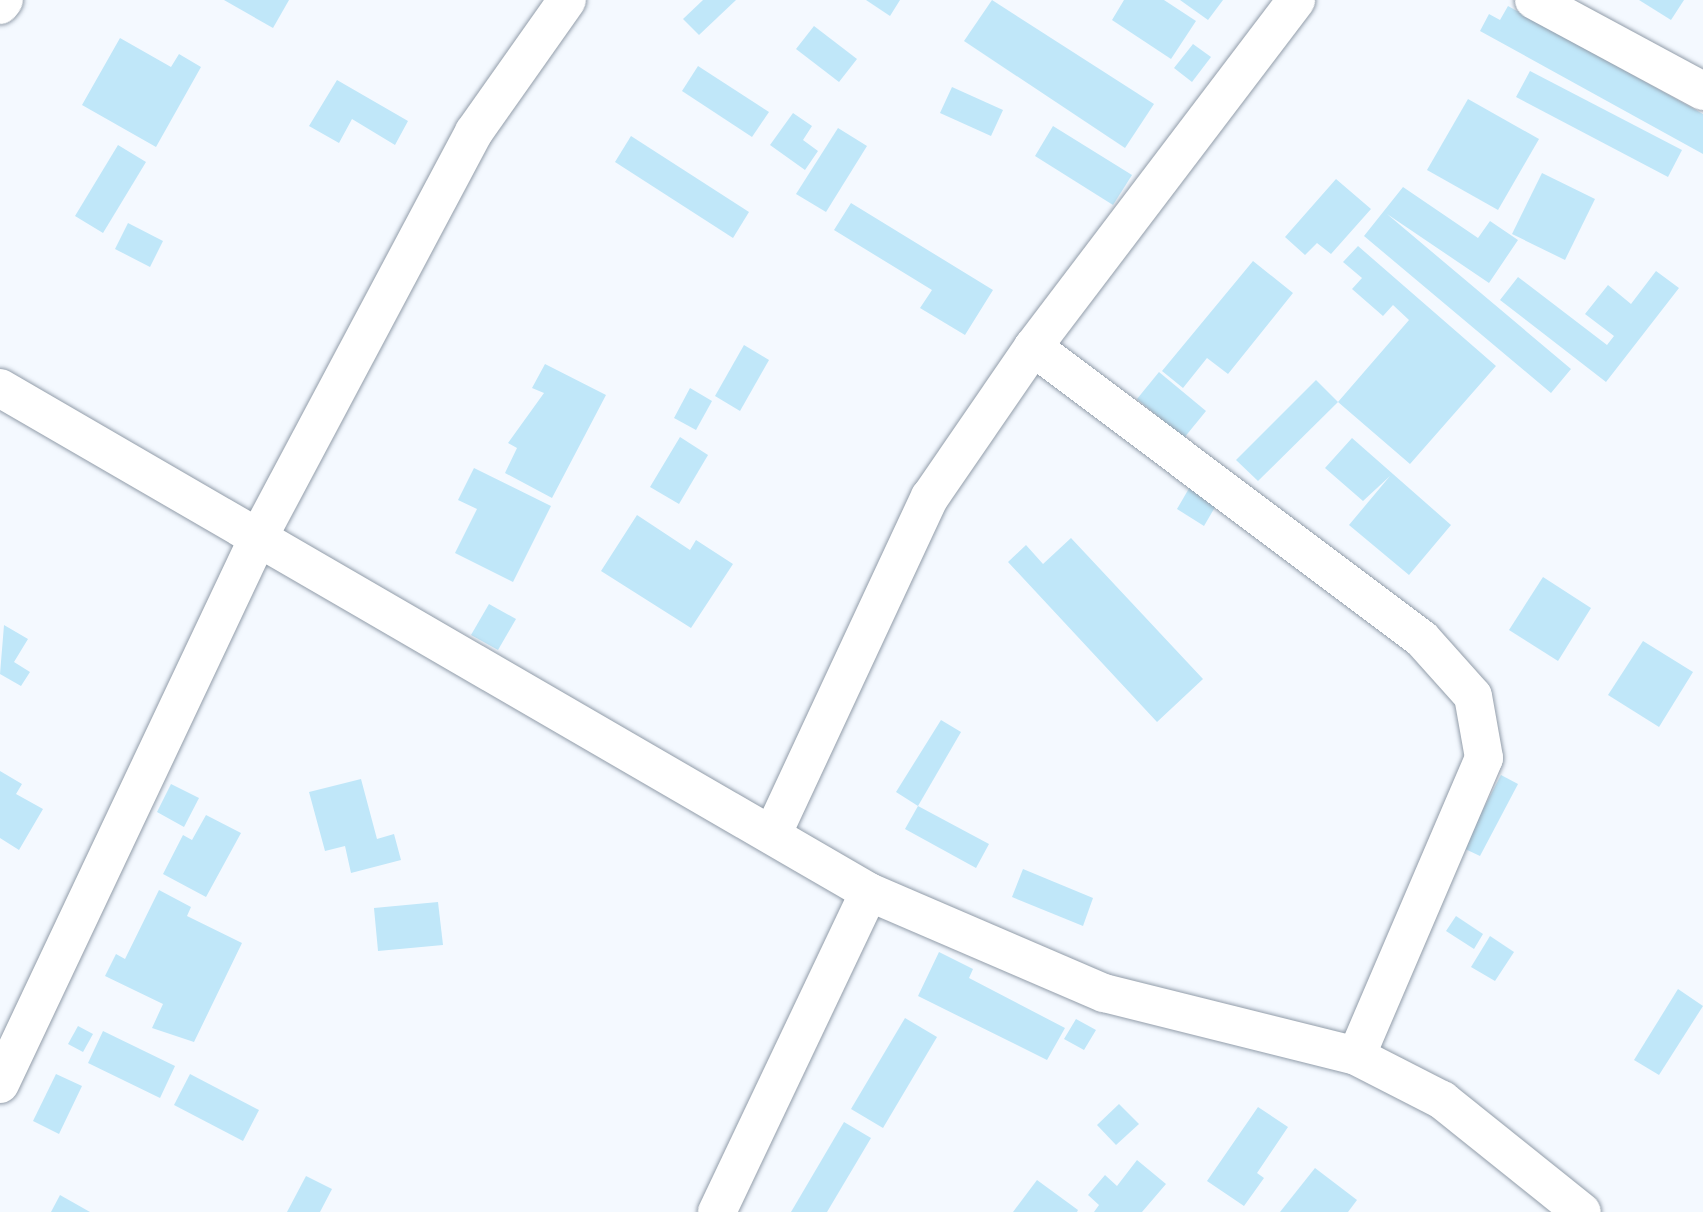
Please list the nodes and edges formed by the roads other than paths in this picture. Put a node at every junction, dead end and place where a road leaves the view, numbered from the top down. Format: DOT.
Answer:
graph roads {
  1 [pos="4,0"];
  2 [pos="567,0"];
  3 [pos="1296,0"];
  4 [pos="1534,0"];
  5 [pos="0,5"];
  6 [pos="1703,92"];
  7 [pos="1033,347"];
  8 [pos="0,388"];
  9 [pos="257,540"];
  10 [pos="773,833"];
  11 [pos="869,892"];
  12 [pos="1356,1056"];
  13 [pos="0,1084"];
  14 [pos="717,1212"];
  15 [pos="1582,1212"];
  1 -- 5 [label="street"];
  2 -- 9 [label="street"];
  3 -- 7 [label="street"];
  4 -- 6 [label="street"];
  7 -- 10 [label="street"];
  7 -- 12 [label="street"];
  8 -- 9 [label="street"];
  9 -- 10 [label="street"];
  9 -- 13 [label="street"];
  10 -- 11 [label="street"];
  11 -- 12 [label="street"];
  11 -- 14 [label="street"];
  12 -- 15 [label="street"];
}
